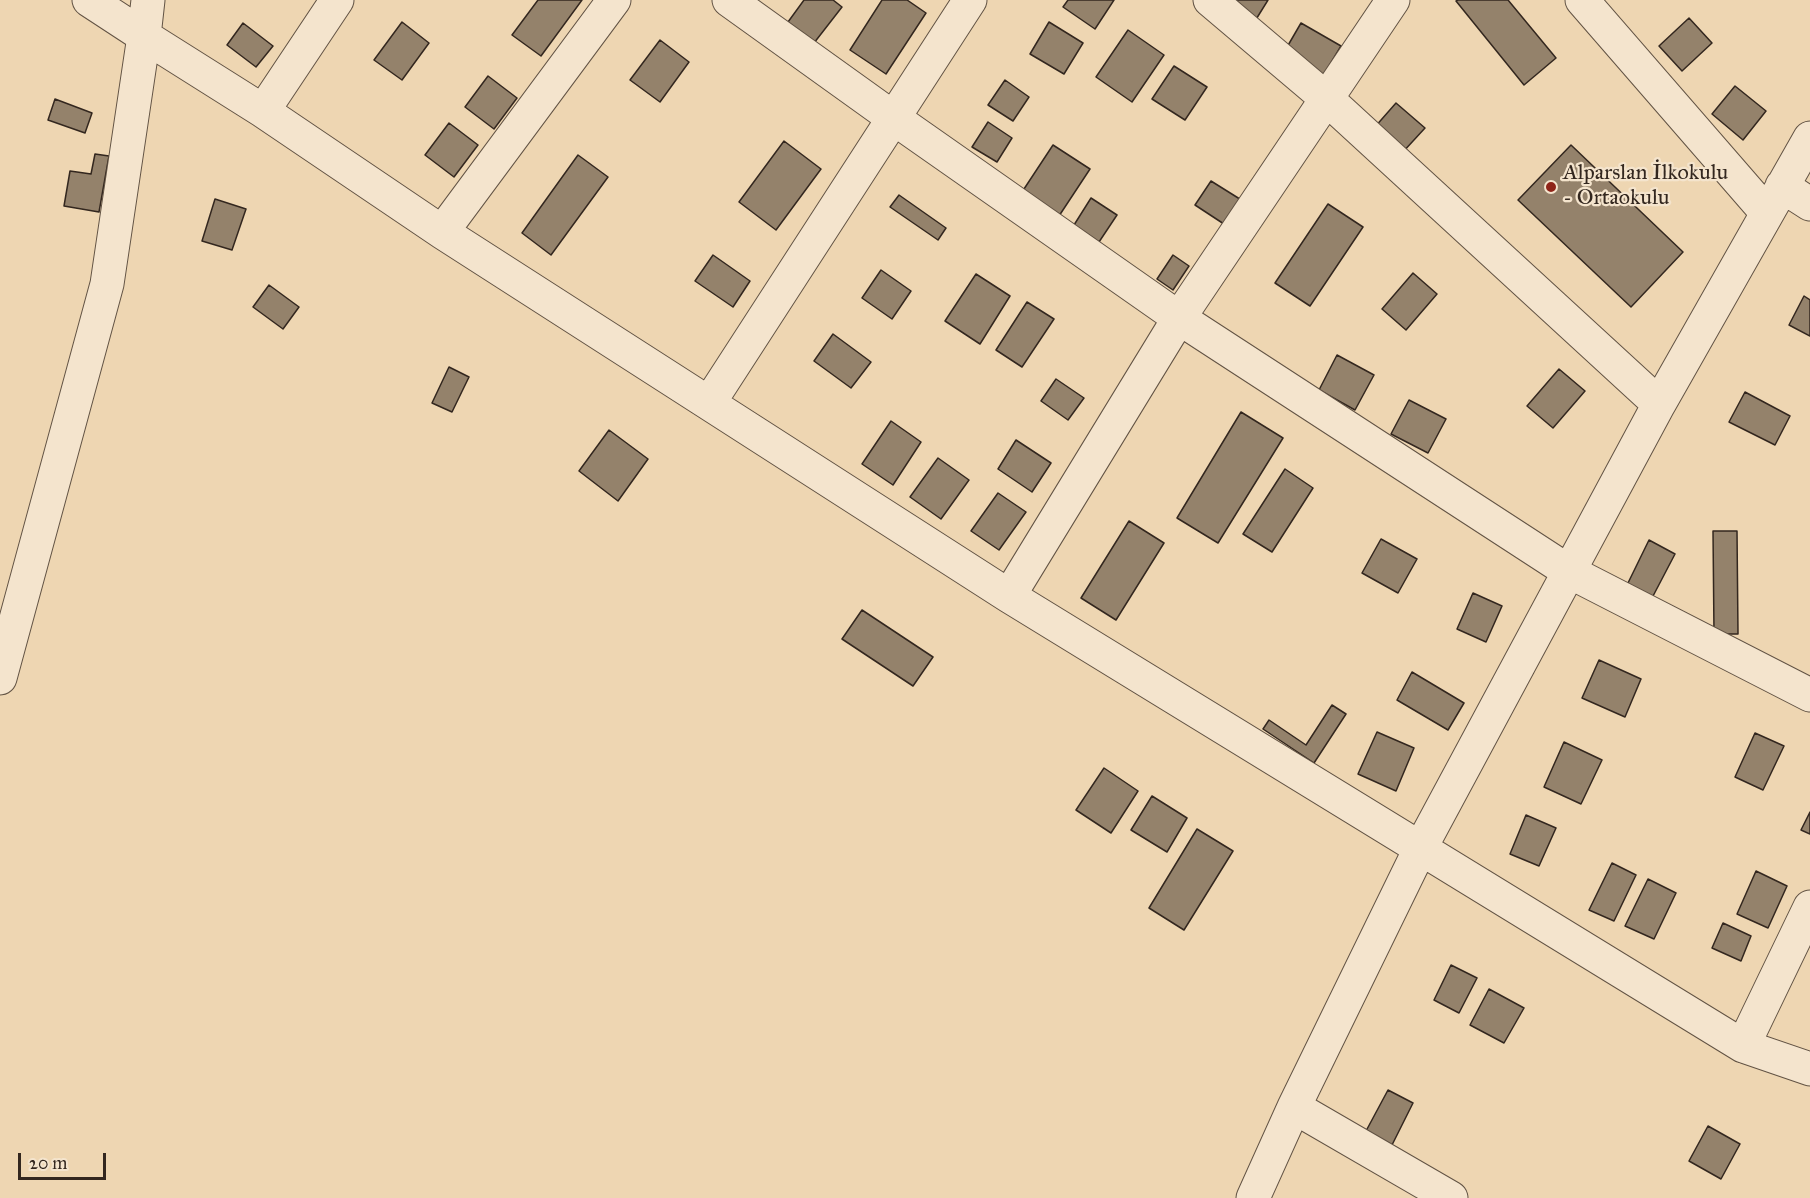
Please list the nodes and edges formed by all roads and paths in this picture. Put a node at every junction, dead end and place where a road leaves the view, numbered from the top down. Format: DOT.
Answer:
graph roads {
  1 [pos="88,0"];
  2 [pos="148,0"];
  3 [pos="338,0"];
  4 [pos="614,0"];
  5 [pos="729,0"];
  6 [pos="970,0"];
  7 [pos="1210,0"];
  8 [pos="1393,0"];
  9 [pos="1582,0"];
  10 [pos="144,36"];
  11 [pos="1327,99"];
  12 [pos="263,111"];
  13 [pos="892,117"];
  14 [pos="1810,138"];
  15 [pos="1774,199"];
  16 [pos="1810,204"];
  17 [pos="442,232"];
  18 [pos="1179,318"];
  19 [pos="709,403"];
  20 [pos="1659,404"];
  21 [pos="1568,571"];
  22 [pos="1009,596"];
  23 [pos="0,678"];
  24 [pos="1810,695"];
  25 [pos="1421,847"];
  26 [pos="1810,907"];
  27 [pos="1743,1046"];
  28 [pos="1810,1069"];
  29 [pos="1294,1107"];
  30 [pos="1253,1198"];
  31 [pos="1450,1198"];
  1 -- 10 [label="street"];
  2 -- 10 [label="street"];
  3 -- 12 [label="street"];
  4 -- 17 [label="street"];
  5 -- 13 [label="street"];
  6 -- 13 [label="street"];
  7 -- 11 [label="street"];
  8 -- 11 [label="street"];
  9 -- 15 [label="street"];
  10 -- 12 [label="street"];
  10 -- 23 [label="street"];
  11 -- 18 [label="street"];
  11 -- 20 [label="street"];
  12 -- 17 [label="street"];
  13 -- 18 [label="street"];
  13 -- 19 [label="street"];
  14 -- 15 [label="street"];
  15 -- 16 [label="street"];
  15 -- 20 [label="street"];
  17 -- 19 [label="street"];
  18 -- 21 [label="street"];
  18 -- 22 [label="street"];
  19 -- 22 [label="street"];
  20 -- 21 [label="street"];
  21 -- 24 [label="street"];
  21 -- 25 [label="street"];
  22 -- 25 [label="street"];
  25 -- 27 [label="street"];
  25 -- 29 [label="street"];
  26 -- 27 [label="street"];
  27 -- 28 [label="street"];
  29 -- 30 [label="street"];
  29 -- 31 [label="street"];
}
